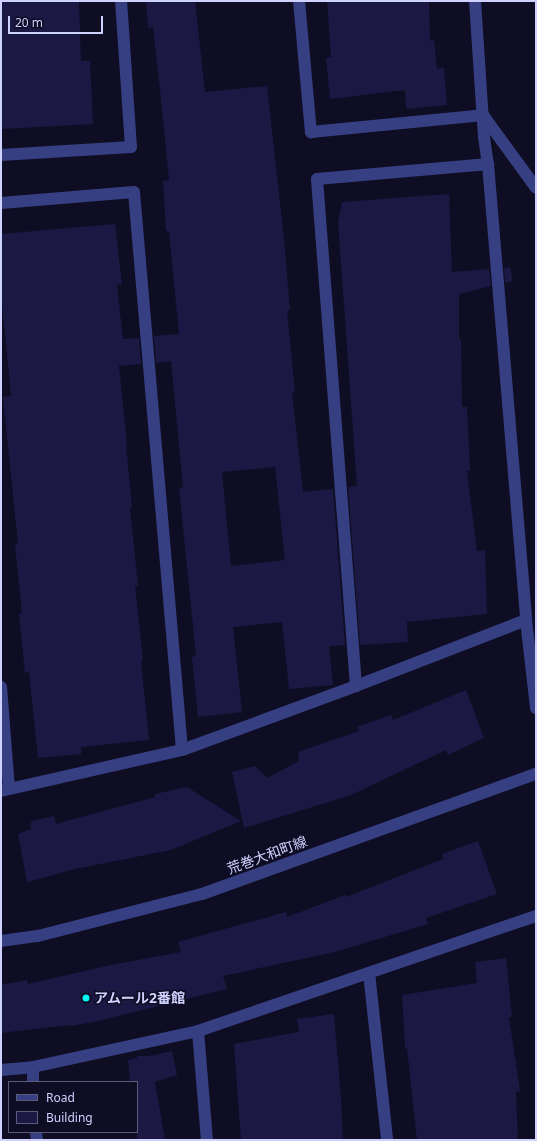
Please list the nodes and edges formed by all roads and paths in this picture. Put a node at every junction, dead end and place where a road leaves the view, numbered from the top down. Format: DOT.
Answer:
graph roads {
  1 [pos="121,1"];
  2 [pos="299,1"];
  3 [pos="475,1"];
  4 [pos="482,115"];
  5 [pos="1,155"];
  6 [pos="488,164"];
  7 [pos="536,188"];
  8 [pos="1,203"];
  9 [pos="526,620"];
  10 [pos="356,686"];
  11 [pos="1,687"];
  12 [pos="536,708"];
  13 [pos="182,750"];
  14 [pos="536,774"];
  15 [pos="5,790"];
  16 [pos="536,916"];
  17 [pos="1,941"];
  18 [pos="369,973"];
  19 [pos="198,1031"];
  20 [pos="32,1067"];
  21 [pos="1,1070"];
  22 [pos="34,1081"];
  23 [pos="207,1140"];
  24 [pos="387,1140"];
  1 -- 5 [label="street"];
  2 -- 4 [label="street"];
  3 -- 4 [label="street"];
  4 -- 6 [label="street"];
  4 -- 7 [label="street"];
  6 -- 9 [label="street"];
  6 -- 10 [label="street"];
  8 -- 13 [label="street"];
  9 -- 10 [label="street"];
  9 -- 12 [label="street"];
  10 -- 13 [label="street"];
  11 -- 15 [label="street"];
  13 -- 15 [label="street"];
  14 -- 17 [label="street, 荒巻大和町線"];
  16 -- 18 [label="street"];
  18 -- 19 [label="street"];
  18 -- 24 [label="street"];
  19 -- 20 [label="street"];
  19 -- 23 [label="street"];
  20 -- 21 [label="street"];
  20 -- 22 [label="street"];
}
